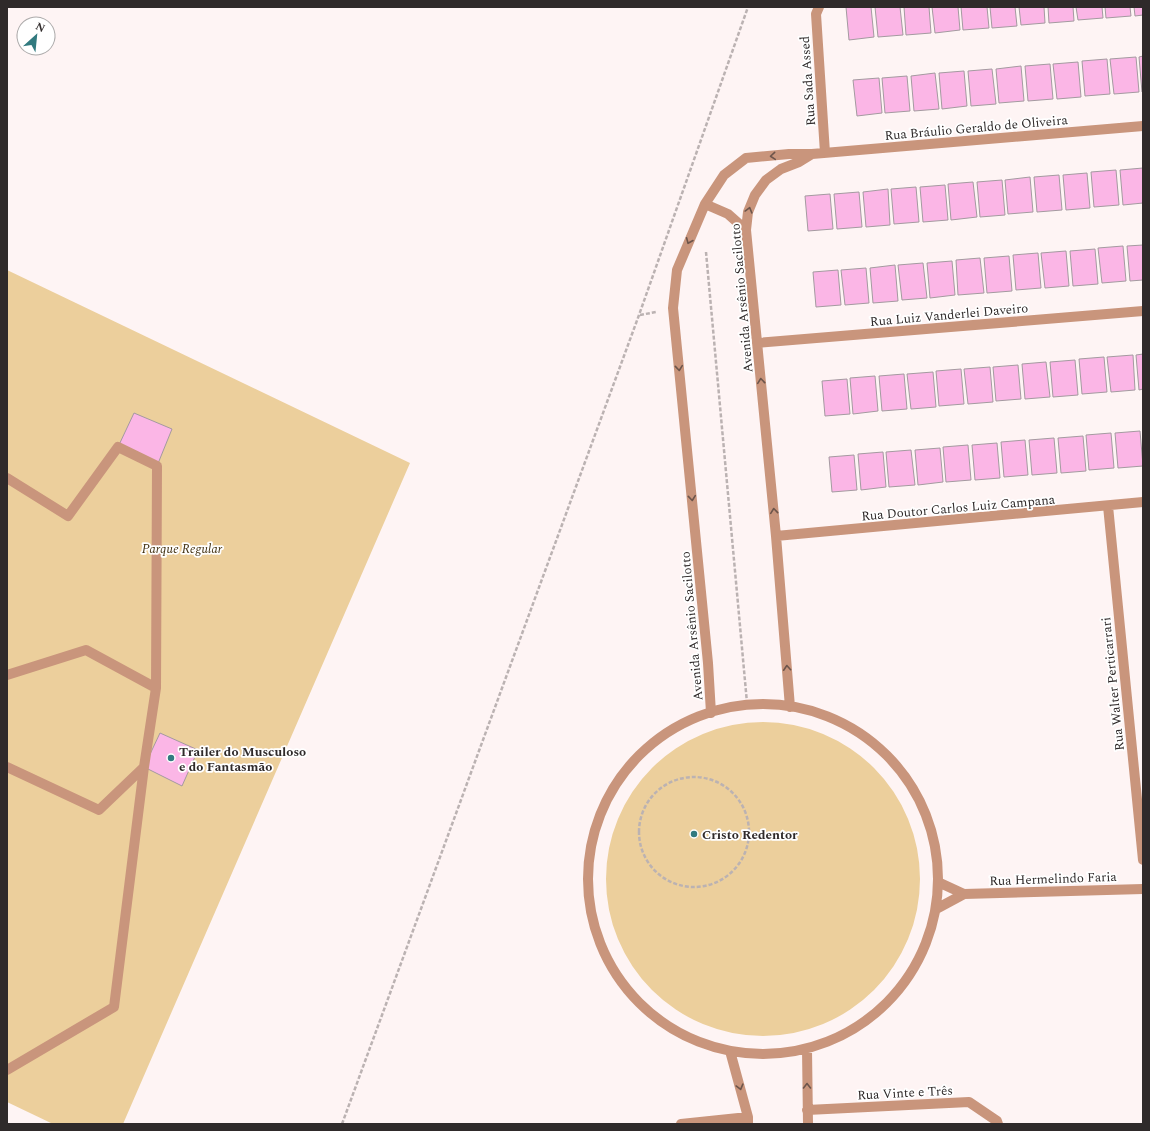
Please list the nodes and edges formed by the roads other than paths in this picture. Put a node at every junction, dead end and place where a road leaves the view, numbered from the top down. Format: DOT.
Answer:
graph roads {
  1 [pos="818,7"];
  2 [pos="1143,126"];
  3 [pos="825,153"];
  4 [pos="812,154"];
  5 [pos="705,204"];
  6 [pos="746,230"];
  7 [pos="1143,311"];
  8 [pos="757,343"];
  9 [pos="7,478"];
  10 [pos="1143,502"];
  11 [pos="1108,506"];
  12 [pos="776,536"];
  13 [pos="7,675"];
  14 [pos="156,688"];
  15 [pos="790,707"];
  16 [pos="711,713"];
  17 [pos="7,767"];
  18 [pos="144,767"];
  19 [pos="1143,860"];
  20 [pos="938,882"];
  21 [pos="1143,889"];
  22 [pos="964,894"];
  23 [pos="938,908"];
  24 [pos="807,1049"];
  25 [pos="730,1051"];
  26 [pos="7,1070"];
  27 [pos="807,1110"];
  28 [pos="748,1120"];
  29 [pos="998,1123"];
  30 [pos="681,1124"];
  31 [pos="808,1124"];
  1 -- 3 [label="street, Rua Sada Assed"];
  2 -- 3 [label="street, Rua Bráulio Geraldo de Oliveira"];
  3 -- 4 [label="street, Rua Bráulio Geraldo de Oliveira"];
  4 -- 5 [label="street, Avenida Arsênio Sacilotto, one-way"];
  6 -- 4 [label="street, Avenida Arsênio Sacilotto, one-way"];
  5 -- 6 [label="street"];
  5 -- 16 [label="street, Avenida Arsênio Sacilotto, one-way"];
  6 -- 8 [label="street, Avenida Arsênio Sacilotto"];
  7 -- 8 [label="street, Rua Luiz Vanderlei Daveiro"];
  12 -- 8 [label="street, Avenida Arsênio Sacilotto, one-way"];
  9 -- 14 [label="street"];
  10 -- 11 [label="street, Rua Doutor Carlos Luiz Campana"];
  11 -- 12 [label="street, Rua Doutor Carlos Luiz Campana"];
  11 -- 19 [label="street, Rua Walter Perticarrari"];
  15 -- 12 [label="street, Avenida Arsênio Sacilotto, one-way"];
  13 -- 14 [label="street"];
  14 -- 18 [label="street"];
  15 -- 16 [label="street"];
  15 -- 20 [label="street"];
  16 -- 25 [label="street"];
  17 -- 18 [label="street"];
  18 -- 26 [label="street"];
  20 -- 22 [label="street, Rua Hermelindo Faria"];
  20 -- 23 [label="street"];
  21 -- 22 [label="street, Rua Hermelindo Faria"];
  22 -- 23 [label="street, Rua Hermelindo Faria"];
  23 -- 24 [label="street"];
  24 -- 25 [label="street"];
  27 -- 24 [label="street, one-way"];
  25 -- 28 [label="street, one-way"];
  27 -- 29 [label="street, Rua Vinte e Três"];
  27 -- 31 [label="street"];
  28 -- 30 [label="street"];
}
